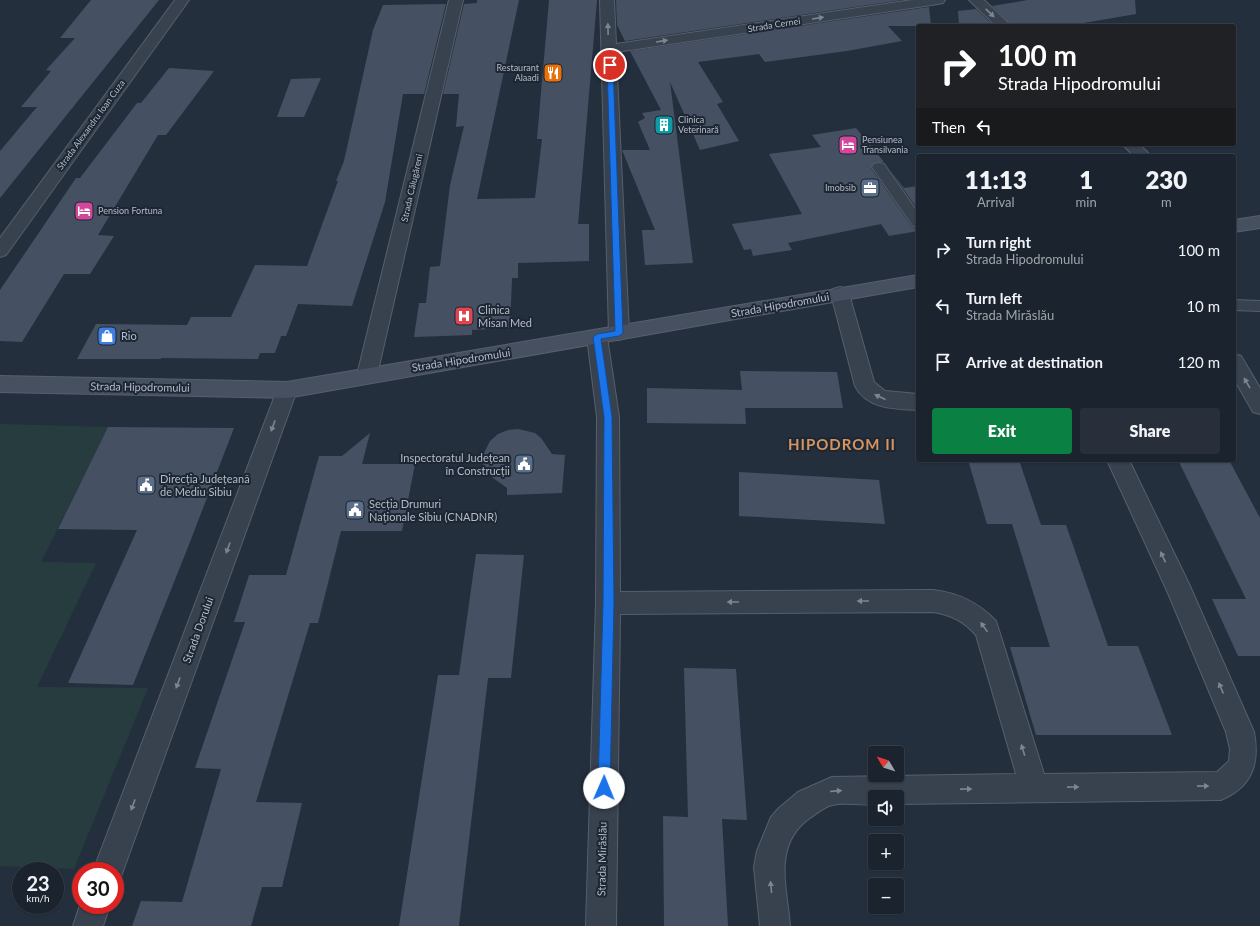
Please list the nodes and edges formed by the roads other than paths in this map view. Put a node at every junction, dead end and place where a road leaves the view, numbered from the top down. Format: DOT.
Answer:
graph roads {
  1 [pos="182,0"];
  2 [pos="456,0"];
  3 [pos="607,0"];
  4 [pos="938,0"];
  5 [pos="976,0"];
  6 [pos="1002,24"];
  7 [pos="609,49"];
  8 [pos="1132,146"];
  9 [pos="1140,154"];
  10 [pos="879,167"];
  11 [pos="916,220"];
  12 [pos="1260,222"];
  13 [pos="1236,226"];
  14 [pos="0,251"];
  15 [pos="916,281"];
  16 [pos="840,294"];
  17 [pos="1236,305"];
  18 [pos="1260,306"];
  19 [pos="608,335"];
  20 [pos="1236,364"];
  21 [pos="367,375"];
  22 [pos="0,384"];
  23 [pos="287,390"];
  24 [pos="916,402"];
  25 [pos="1260,406"];
  26 [pos="1119,462"];
  27 [pos="608,603"];
  28 [pos="1034,788"];
  29 [pos="111,862"];
  30 [pos="92,914"];
  31 [pos="88,926"];
  32 [pos="601,926"];
  33 [pos="775,926"];
  1 -- 14 [label="street, Strada Alexandru Ioan Cuza"];
  2 -- 21 [label="street, Strada Călugăreni"];
  7 -- 3 [label="street, Strada Mirăslău, one-way"];
  7 -- 4 [label="street, Strada Cernei, one-way"];
  5 -- 6 [label="street, one-way"];
  7 -- 19 [label="street, Strada Mirăslău"];
  8 -- 9 [label="street"];
  10 -- 11 [label="lane"];
  12 -- 13 [label="street"];
  15 -- 16 [label="street, Strada Hipodromului"];
  16 -- 19 [label="street, Strada Hipodromului"];
  24 -- 16 [label="street, one-way"];
  17 -- 18 [label="lane"];
  19 -- 21 [label="street, Strada Hipodromului"];
  19 -- 27 [label="street, Strada Mirăslău"];
  25 -- 20 [label="street, one-way"];
  21 -- 23 [label="street, Strada Hipodromului"];
  22 -- 23 [label="street, Strada Hipodromului"];
  23 -- 29 [label="street, Strada Dorului, one-way"];
  28 -- 26 [label="street, one-way"];
  28 -- 27 [label="street, one-way"];
  27 -- 32 [label="street, Strada Mirăslău"];
  33 -- 28 [label="street, one-way"];
  30 -- 31 [label="street"];
}
